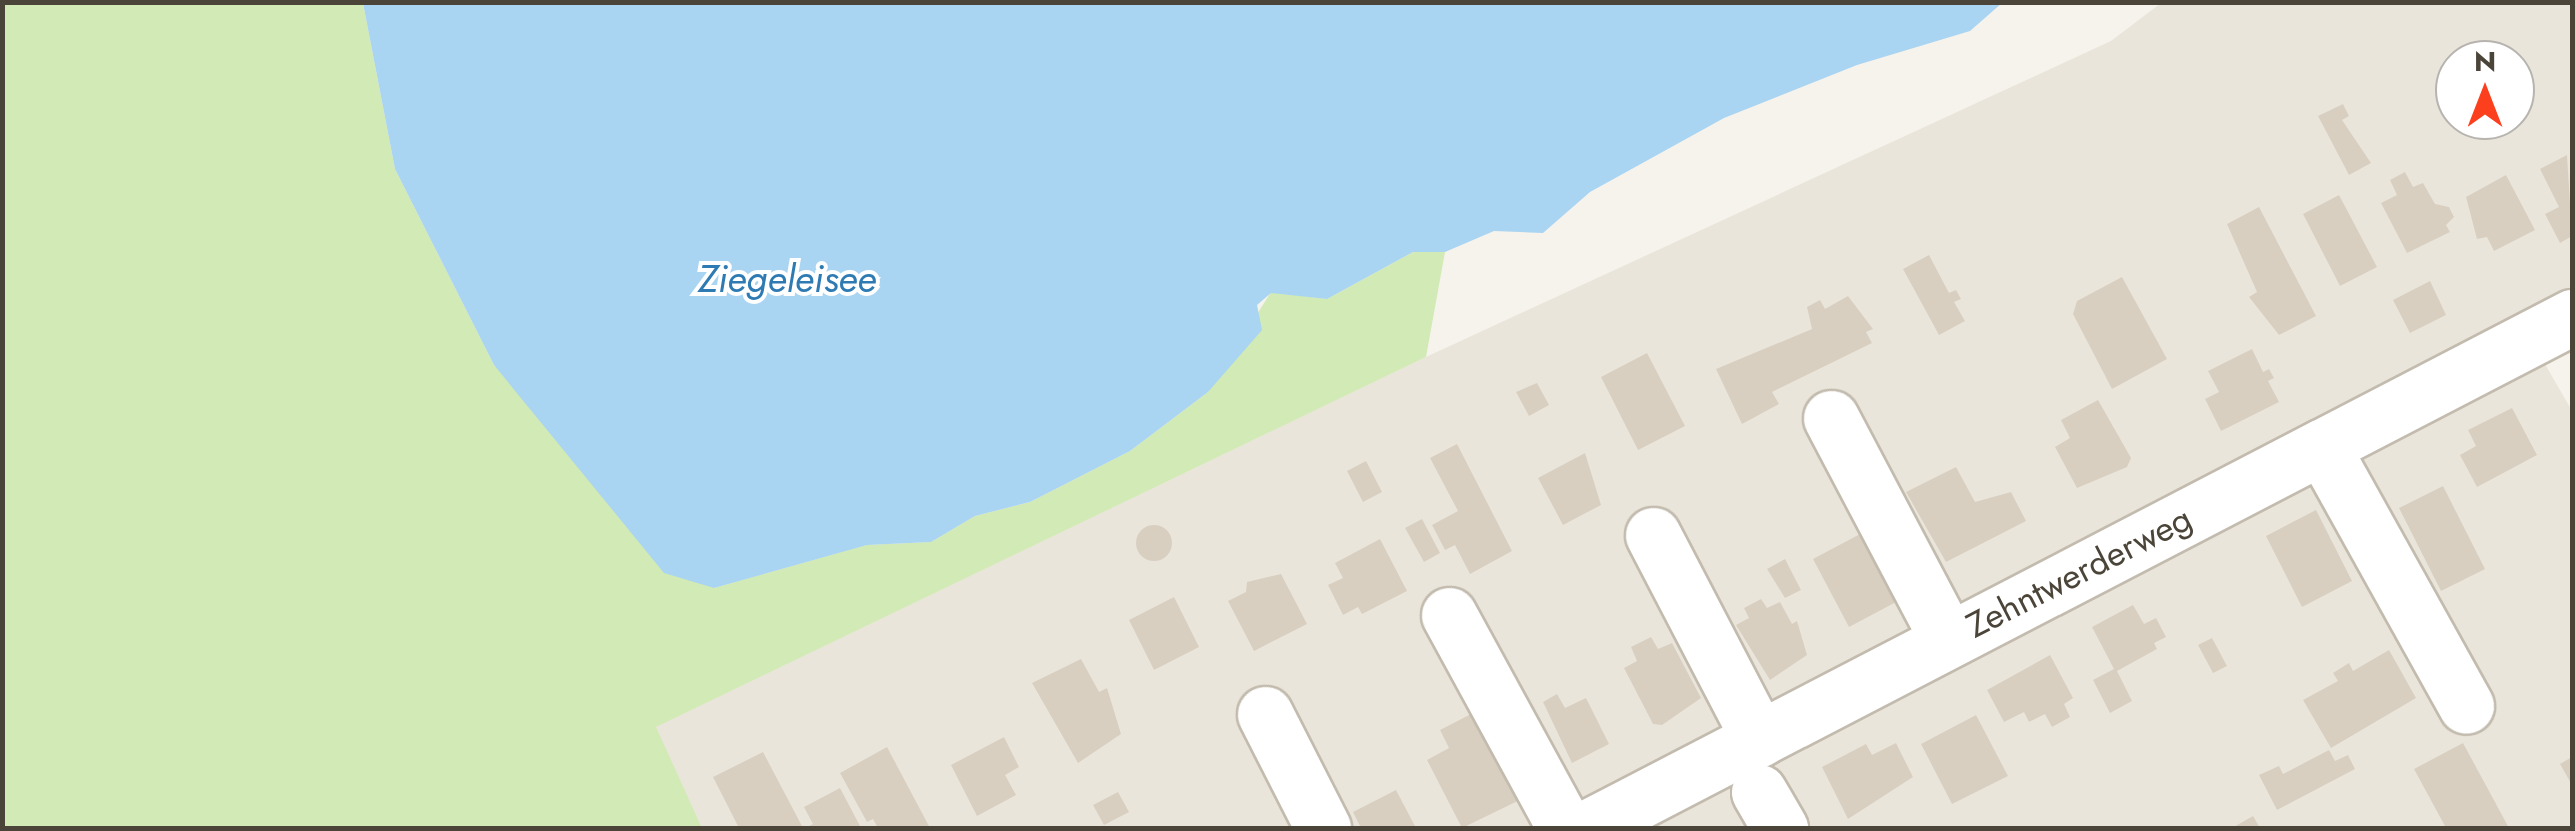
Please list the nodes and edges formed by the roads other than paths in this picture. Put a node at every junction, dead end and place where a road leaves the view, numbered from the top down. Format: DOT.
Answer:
graph roads {
  1 [pos="2572,317"];
  2 [pos="1831,418"];
  3 [pos="2322,447"];
  4 [pos="1652,535"];
  5 [pos="1450,615"];
  6 [pos="1948,640"];
  7 [pos="2466,706"];
  8 [pos="1265,714"];
  9 [pos="1759,739"];
  10 [pos="1323,828"];
  11 [pos="1565,828"];
  12 [pos="1587,828"];
  1 -- 3 [label="street, Zehntwerderweg"];
  2 -- 6 [label="street"];
  3 -- 6 [label="street, Zehntwerderweg"];
  3 -- 7 [label="street"];
  4 -- 9 [label="street"];
  5 -- 11 [label="street"];
  6 -- 9 [label="street, Zehntwerderweg"];
  8 -- 10 [label="street"];
  9 -- 12 [label="street, Zehntwerderweg"];
}
